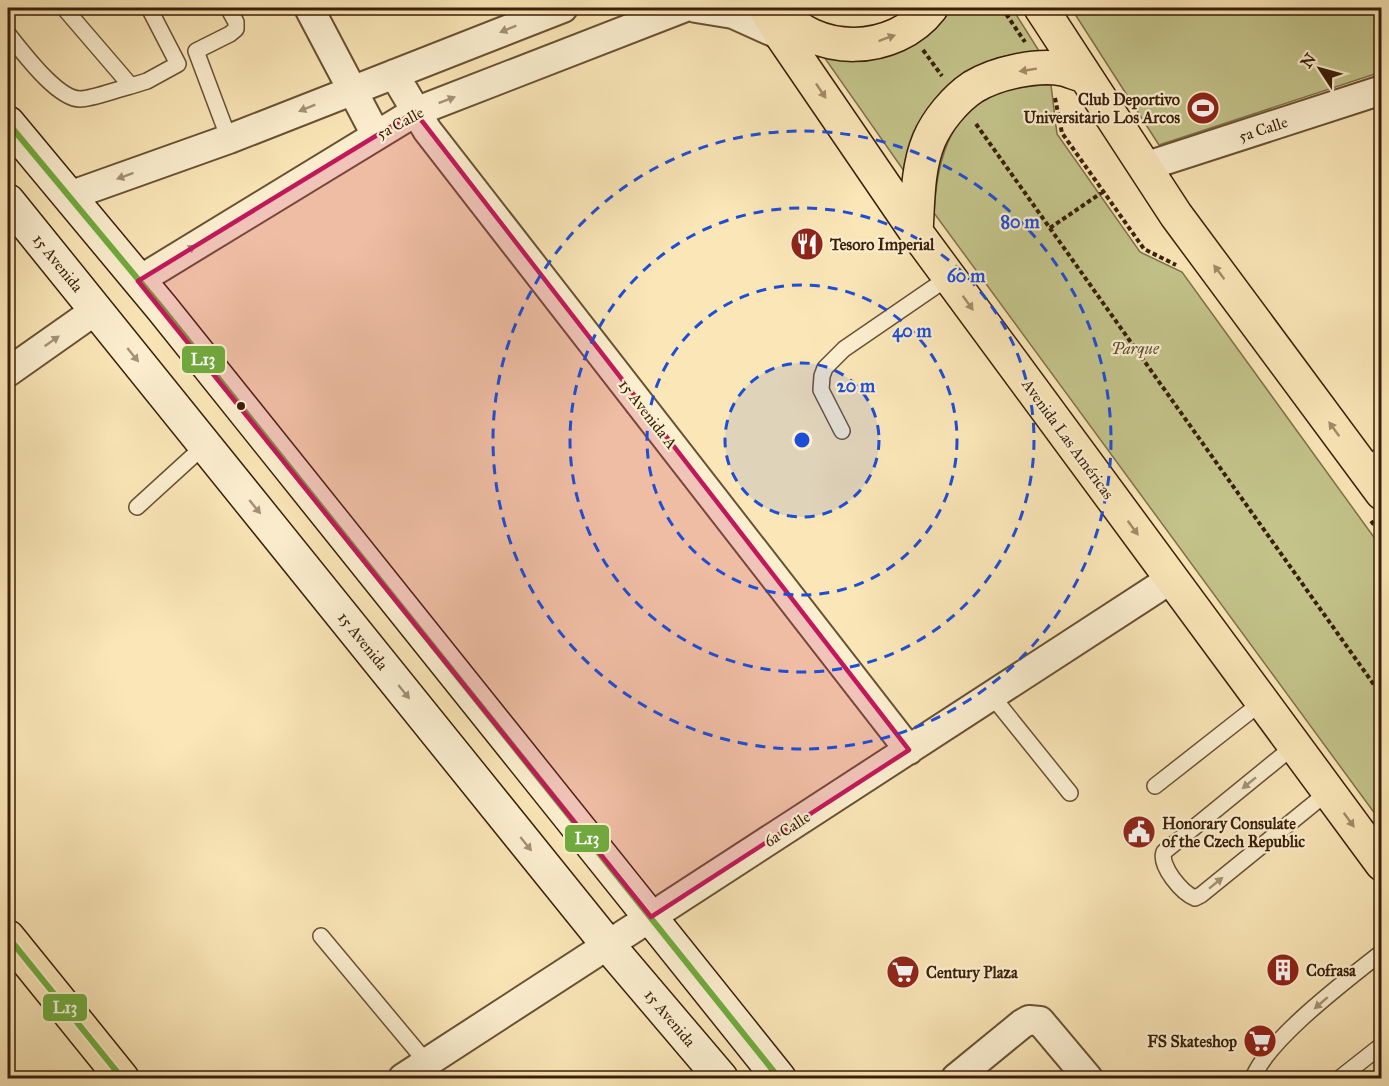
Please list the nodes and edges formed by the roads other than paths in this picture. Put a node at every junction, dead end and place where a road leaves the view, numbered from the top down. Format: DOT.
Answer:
graph roads {
  1 [pos="64,8"];
  2 [pos="149,8"];
  3 [pos="228,8"];
  4 [pos="309,8"];
  5 [pos="563,8"];
  6 [pos="683,8"];
  7 [pos="696,8"];
  8 [pos="765,8"];
  9 [pos="1041,8"];
  10 [pos="919,18"];
  11 [pos="782,26"];
  12 [pos="8,34"];
  13 [pos="196,51"];
  14 [pos="178,64"];
  15 [pos="394,74"];
  16 [pos="1085,76"];
  17 [pos="131,86"];
  18 [pos="352,90"];
  19 [pos="1382,90"];
  20 [pos="415,112"];
  21 [pos="8,123"];
  22 [pos="376,135"];
  23 [pos="230,139"];
  24 [pos="1144,167"];
  25 [pos="69,196"];
  26 [pos="8,201"];
  27 [pos="916,232"];
  28 [pos="949,277"];
  29 [pos="138,281"];
  30 [pos="96,310"];
  31 [pos="8,372"];
  32 [pos="842,431"];
  33 [pos="205,445"];
  34 [pos="1376,472"];
  35 [pos="136,507"];
  36 [pos="1171,579"];
  37 [pos="992,696"];
  38 [pos="1262,702"];
  39 [pos="1294,746"];
  40 [pos="909,750"];
  41 [pos="1155,786"];
  42 [pos="1328,792"];
  43 [pos="1070,793"];
  44 [pos="1382,864"];
  45 [pos="651,917"];
  46 [pos="321,936"];
  47 [pos="8,937"];
  48 [pos="608,945"];
  49 [pos="1382,952"];
  50 [pos="1382,1045"];
  51 [pos="427,1063"];
  52 [pos="717,1077"];
  53 [pos="122,1078"];
  54 [pos="403,1078"];
  55 [pos="779,1078"];
  56 [pos="956,1078"];
  57 [pos="1088,1078"];
  58 [pos="1253,1078"];
  59 [pos="1340,1078"];
  1 -- 17 [label="lane"];
  2 -- 14 [label="lane"];
  3 -- 13 [label="lane"];
  4 -- 18 [label="street"];
  5 -- 15 [label="street, one-way"];
  20 -- 6 [label="street, 5a Calle, one-way"];
  7 -- 11 [label="street"];
  8 -- 11 [label="main road, Avenida Las Américas"];
  9 -- 16 [label="main road"];
  11 -- 10 [label="main road, one-way"];
  11 -- 27 [label="main road, Avenida Las Américas, one-way"];
  12 -- 17 [label="lane"];
  13 -- 14 [label="lane"];
  13 -- 23 [label="lane"];
  14 -- 17 [label="lane"];
  15 -- 18 [label="street"];
  15 -- 20 [label="street, 15 Avenida A"];
  16 -- 24 [label="main road"];
  16 -- 27 [label="main road, one-way"];
  18 -- 22 [label="street"];
  18 -- 23 [label="street, one-way"];
  19 -- 24 [label="street, 5a Calle"];
  20 -- 22 [label="street, 5a Calle"];
  20 -- 40 [label="street, 15 Avenida A"];
  21 -- 25 [label="street"];
  29 -- 22 [label="street, 5a Calle, one-way"];
  23 -- 25 [label="street, one-way"];
  34 -- 24 [label="main road, one-way"];
  25 -- 29 [label="street"];
  26 -- 30 [label="street, 15 Avenida"];
  27 -- 28 [label="main road, Avenida Las Américas"];
  28 -- 32 [label="lane"];
  28 -- 36 [label="main road, Avenida Las Américas, one-way"];
  29 -- 45 [label="street"];
  31 -- 30 [label="street, one-way"];
  30 -- 33 [label="street, 15 Avenida, one-way"];
  33 -- 35 [label="lane"];
  33 -- 48 [label="street, 15 Avenida, one-way"];
  36 -- 37 [label="street, 6a Calle"];
  36 -- 38 [label="main road, Avenida Las Américas"];
  37 -- 40 [label="street, 6a Calle"];
  37 -- 43 [label="lane"];
  38 -- 39 [label="main road, Avenida Las Américas"];
  38 -- 41 [label="lane"];
  39 -- 42 [label="main road, Avenida Las Américas"];
  39 -- 42 [label="lane, one-way"];
  40 -- 45 [label="street, 6a Calle"];
  42 -- 44 [label="main road, Avenida Las Américas, one-way"];
  45 -- 48 [label="street, 6a Calle"];
  45 -- 55 [label="street"];
  46 -- 51 [label="lane"];
  47 -- 53 [label="main road"];
  48 -- 51 [label="street, 6a Calle"];
  48 -- 52 [label="street, 15 Avenida"];
  49 -- 58 [label="lane, one-way"];
  50 -- 59 [label="lane"];
  51 -- 54 [label="street, 6a Calle"];
  56 -- 57 [label="street"];
}
